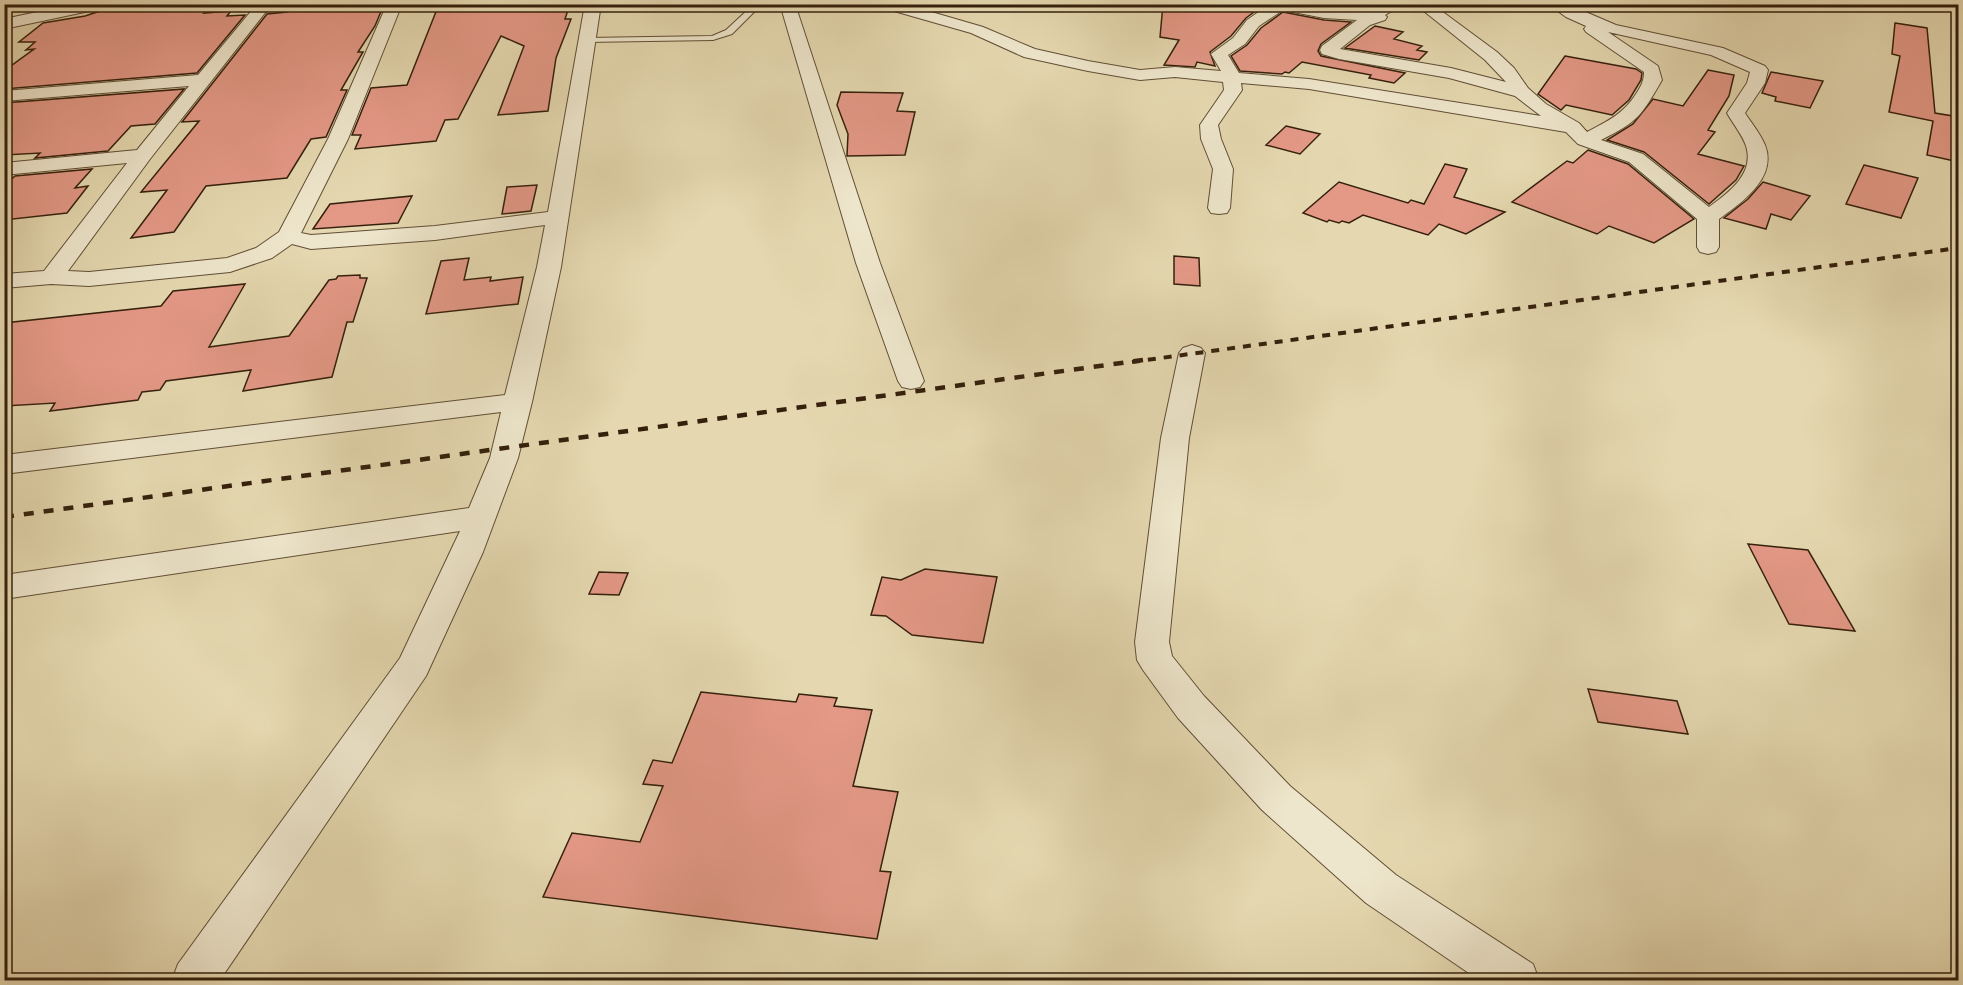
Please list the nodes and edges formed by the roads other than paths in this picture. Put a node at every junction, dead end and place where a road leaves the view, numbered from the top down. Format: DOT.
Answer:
graph roads {
  1 [pos="99,4"];
  2 [pos="265,4"];
  3 [pos="395,4"];
  4 [pos="592,4"];
  5 [pos="759,4"];
  6 [pos="787,4"];
  7 [pos="885,4"];
  8 [pos="1398,4"];
  9 [pos="1422,4"];
  10 [pos="1562,9"];
  11 [pos="4,24"];
  12 [pos="586,40"];
  13 [pos="13,77"];
  14 [pos="1232,77"];
  15 [pos="202,80"];
  16 [pos="1521,92"];
  17 [pos="8,96"];
  18 [pos="1579,133"];
  19 [pos="143,155"];
  20 [pos="4,169"];
  21 [pos="1219,208"];
  22 [pos="557,217"];
  23 [pos="1708,217"];
  24 [pos="288,236"];
  25 [pos="1708,247"];
  26 [pos="51,277"];
  27 [pos="4,281"];
  28 [pos="1192,354"];
  29 [pos="911,381"];
  30 [pos="518,402"];
  31 [pos="4,465"];
  32 [pos="481,517"];
  33 [pos="4,586"];
  34 [pos="194,981"];
  35 [pos="1516,981"];
  1 -- 11 [label="street"];
  2 -- 15 [label="street"];
  3 -- 24 [label="street"];
  4 -- 12 [label="street"];
  5 -- 12 [label="lane"];
  6 -- 29 [label="street"];
  7 -- 14 [label="street"];
  8 -- 14 [label="street"];
  8 -- 16 [label="street"];
  9 -- 16 [label="street"];
  10 -- 18 [label="street"];
  10 -- 23 [label="street"];
  12 -- 22 [label="street"];
  13 -- 17 [label="street"];
  14 -- 18 [label="street"];
  14 -- 21 [label="street"];
  15 -- 17 [label="street"];
  15 -- 19 [label="street"];
  16 -- 18 [label="street"];
  18 -- 23 [label="street"];
  19 -- 20 [label="street"];
  19 -- 26 [label="street"];
  22 -- 24 [label="street"];
  22 -- 30 [label="street"];
  23 -- 25 [label="street"];
  24 -- 26 [label="street"];
  26 -- 27 [label="street"];
  28 -- 35 [label="street"];
  30 -- 31 [label="street"];
  30 -- 32 [label="street"];
  32 -- 33 [label="street"];
  32 -- 34 [label="street"];
}
